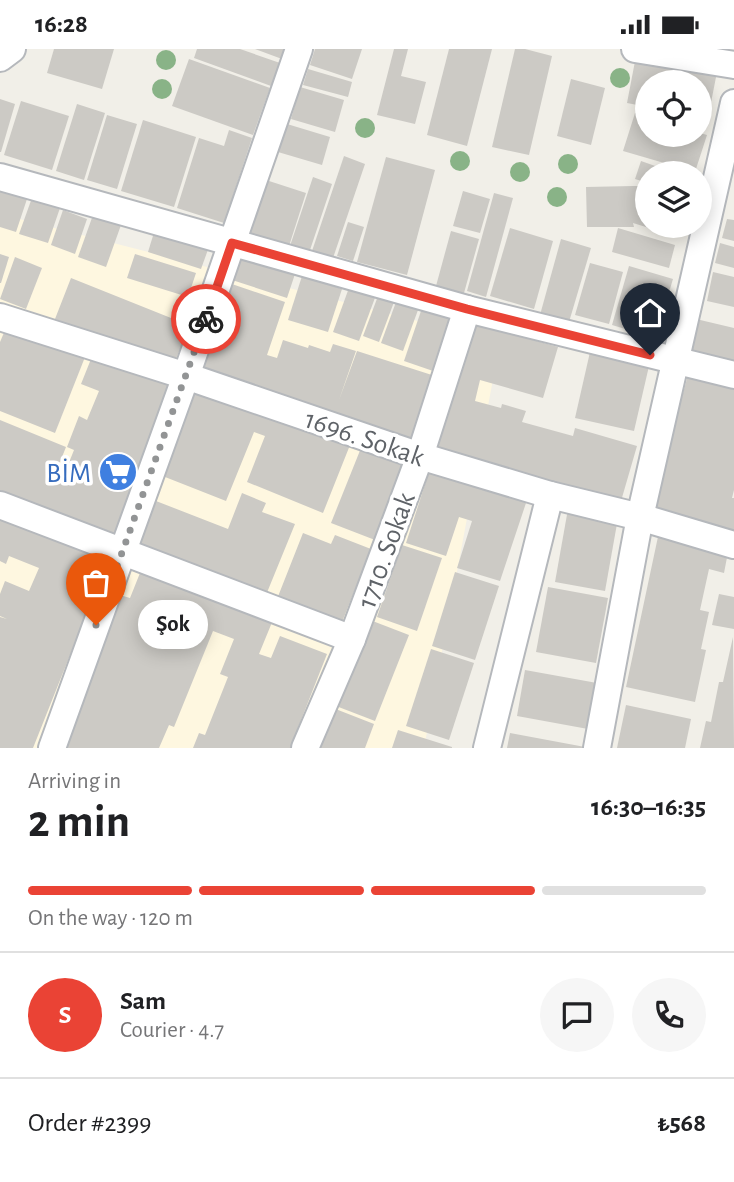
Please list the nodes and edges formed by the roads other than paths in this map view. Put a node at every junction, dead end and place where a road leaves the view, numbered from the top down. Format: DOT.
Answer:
graph roads {
  1 [pos="12,49"];
  2 [pos="299,49"];
  3 [pos="635,49"];
  4 [pos="0,58"];
  5 [pos="734,65"];
  6 [pos="734,103"];
  7 [pos="0,177"];
  8 [pos="232,243"];
  9 [pos="467,309"];
  10 [pos="0,317"];
  11 [pos="676,361"];
  12 [pos="734,375"];
  13 [pos="186,376"];
  14 [pos="420,457"];
  15 [pos="550,495"];
  16 [pos="0,505"];
  17 [pos="640,517"];
  18 [pos="734,545"];
  19 [pos="123,551"];
  20 [pos="352,639"];
  21 [pos="52,748"];
  22 [pos="305,748"];
  23 [pos="487,748"];
  24 [pos="597,748"];
  1 -- 4 [label="street"];
  2 -- 8 [label="street"];
  3 -- 5 [label="street"];
  6 -- 11 [label="street"];
  7 -- 8 [label="street"];
  8 -- 9 [label="street"];
  8 -- 13 [label="street"];
  9 -- 11 [label="street"];
  9 -- 14 [label="street, 1710. Sokak"];
  10 -- 13 [label="street, 1696. Sokak"];
  11 -- 12 [label="street"];
  11 -- 17 [label="street"];
  13 -- 14 [label="street, 1696. Sokak"];
  13 -- 19 [label="street"];
  14 -- 15 [label="street, 1696. Sokak"];
  14 -- 20 [label="street, 1710. Sokak"];
  15 -- 17 [label="street, 1696. Sokak"];
  15 -- 23 [label="street"];
  16 -- 19 [label="street"];
  17 -- 18 [label="street, 1696. Sokak"];
  17 -- 24 [label="street"];
  19 -- 20 [label="street"];
  19 -- 21 [label="street"];
  20 -- 22 [label="street, 1710. Sokak"];
}
